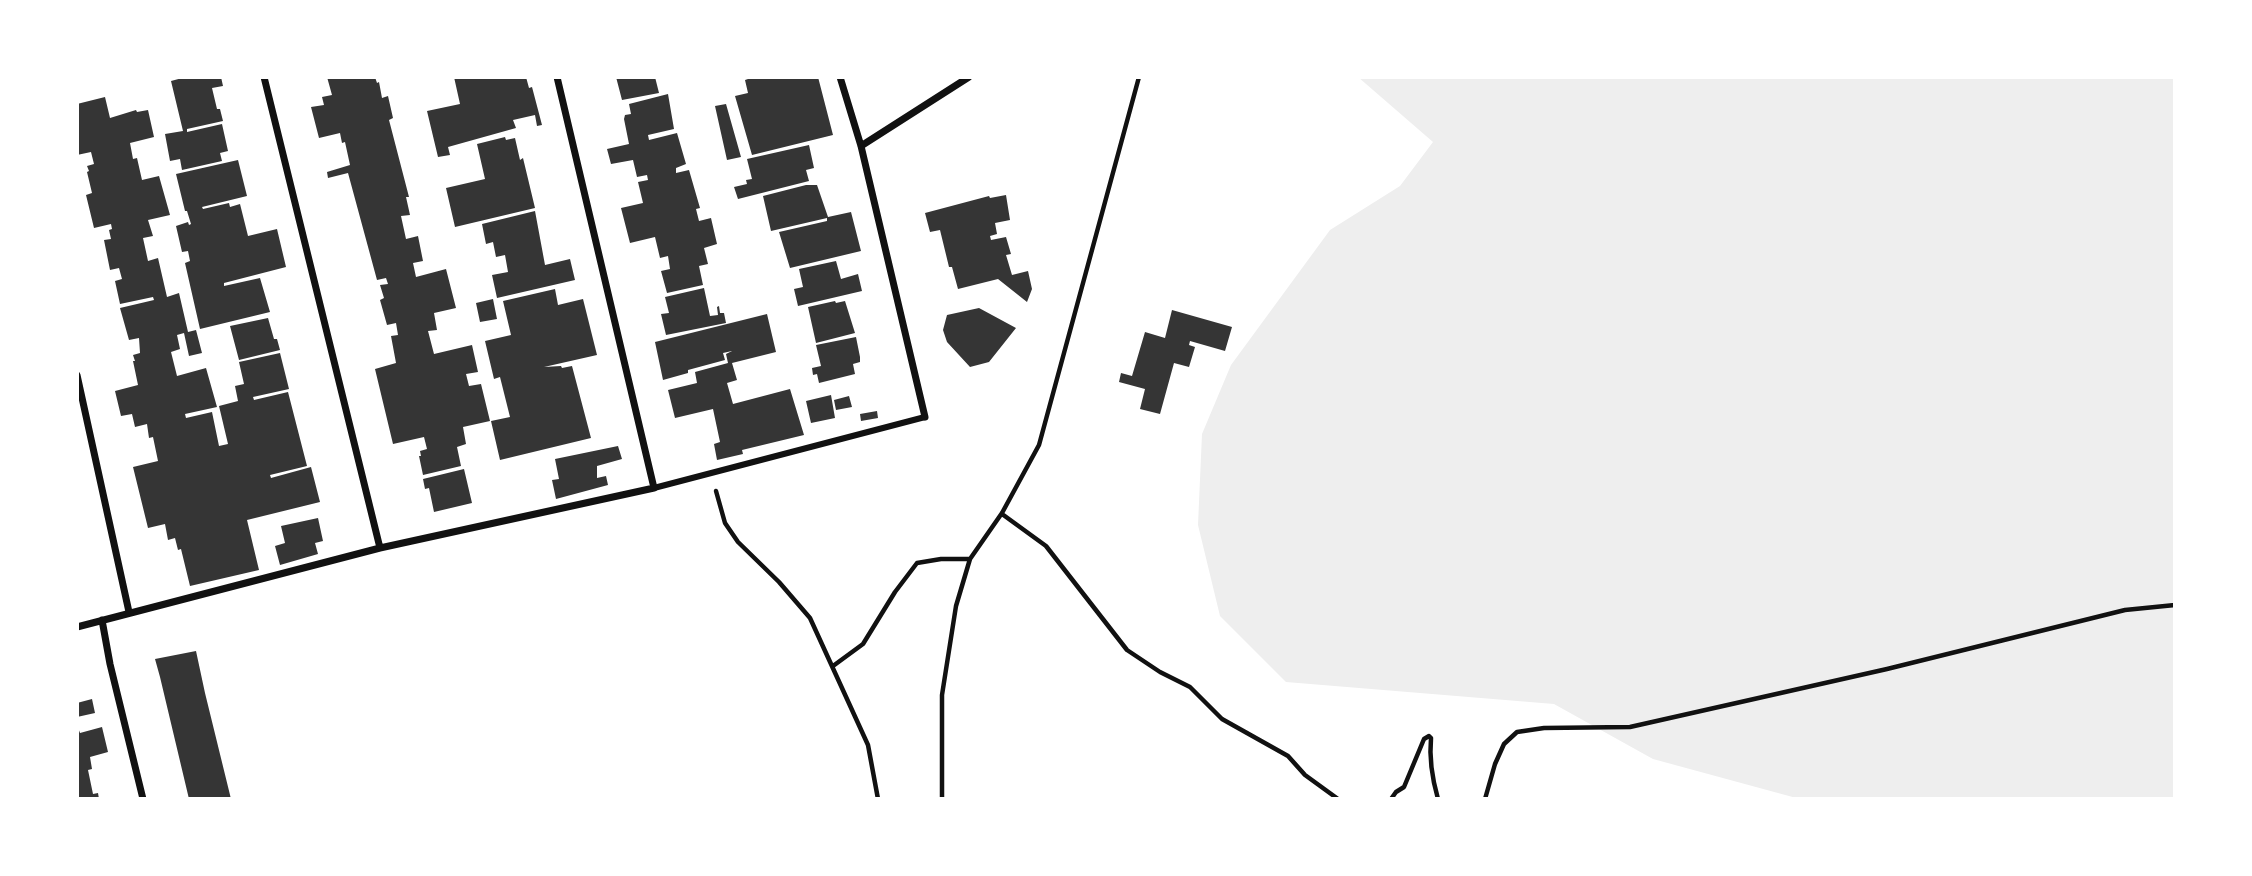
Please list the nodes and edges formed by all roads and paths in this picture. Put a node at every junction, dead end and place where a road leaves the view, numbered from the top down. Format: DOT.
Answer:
graph roads {
  1 [pos="264,77"];
  2 [pos="557,77"];
  3 [pos="841,77"];
  4 [pos="969,77"];
  5 [pos="1139,77"];
  6 [pos="861,146"];
  7 [pos="77,375"];
  8 [pos="925,417"];
  9 [pos="712,473"];
  10 [pos="654,488"];
  11 [pos="1002,513"];
  12 [pos="380,548"];
  13 [pos="970,559"];
  14 [pos="2175,605"];
  15 [pos="130,612"];
  16 [pos="102,620"];
  17 [pos="77,627"];
  18 [pos="833,666"];
  19 [pos="143,799"];
  20 [pos="878,799"];
  21 [pos="942,799"];
  22 [pos="1338,799"];
  23 [pos="1391,799"];
  24 [pos="1438,799"];
  25 [pos="1485,799"];
  1 -- 12 [label="street"];
  2 -- 10 [label="street"];
  3 -- 6 [label="street"];
  4 -- 6 [label="street"];
  5 -- 11 [label="path"];
  6 -- 8 [label="street"];
  7 -- 15 [label="street"];
  8 -- 9 [label="street"];
  9 -- 10 [label="street"];
  9 -- 18 [label="path"];
  10 -- 12 [label="street"];
  11 -- 13 [label="path"];
  11 -- 22 [label="path"];
  12 -- 15 [label="street"];
  13 -- 18 [label="path"];
  13 -- 21 [label="path"];
  14 -- 25 [label="path"];
  15 -- 16 [label="street"];
  16 -- 17 [label="street"];
  16 -- 19 [label="street"];
  18 -- 20 [label="path"];
  23 -- 24 [label="path"];
}
